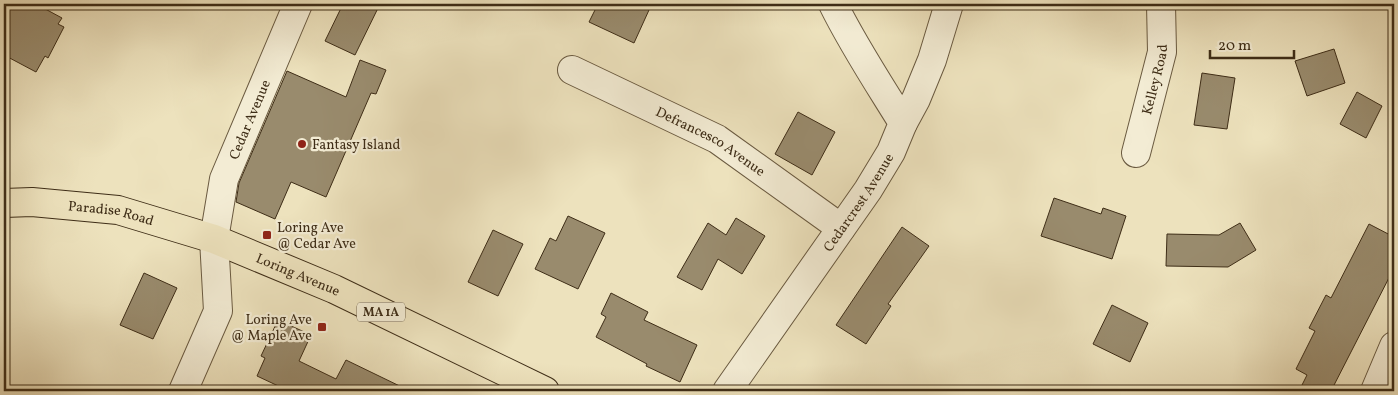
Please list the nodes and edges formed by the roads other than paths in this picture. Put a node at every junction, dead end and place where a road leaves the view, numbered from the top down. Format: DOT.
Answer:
graph roads {
  1 [pos="298,4"];
  2 [pos="833,4"];
  3 [pos="948,4"];
  4 [pos="1161,4"];
  5 [pos="572,70"];
  6 [pos="904,122"];
  7 [pos="1136,153"];
  8 [pos="4,203"];
  9 [pos="841,228"];
  10 [pos="214,238"];
  11 [pos="1394,346"];
  12 [pos="183,391"];
  13 [pos="545,391"];
  14 [pos="727,391"];
  15 [pos="1375,391"];
  1 -- 10 [label="street, Cedar Avenue"];
  2 -- 6 [label="street"];
  3 -- 6 [label="street, Cedarcrest Avenue"];
  4 -- 7 [label="street, Kelley Road"];
  5 -- 9 [label="street, Defrancesco Avenue"];
  6 -- 9 [label="street, Cedarcrest Avenue"];
  8 -- 10 [label="highway, Paradise Road / MA 1A"];
  9 -- 14 [label="street, Cedarcrest Avenue"];
  10 -- 12 [label="street, Cedar Avenue"];
  10 -- 13 [label="highway, Loring Avenue / MA 1A"];
  11 -- 15 [label="street"];
}
